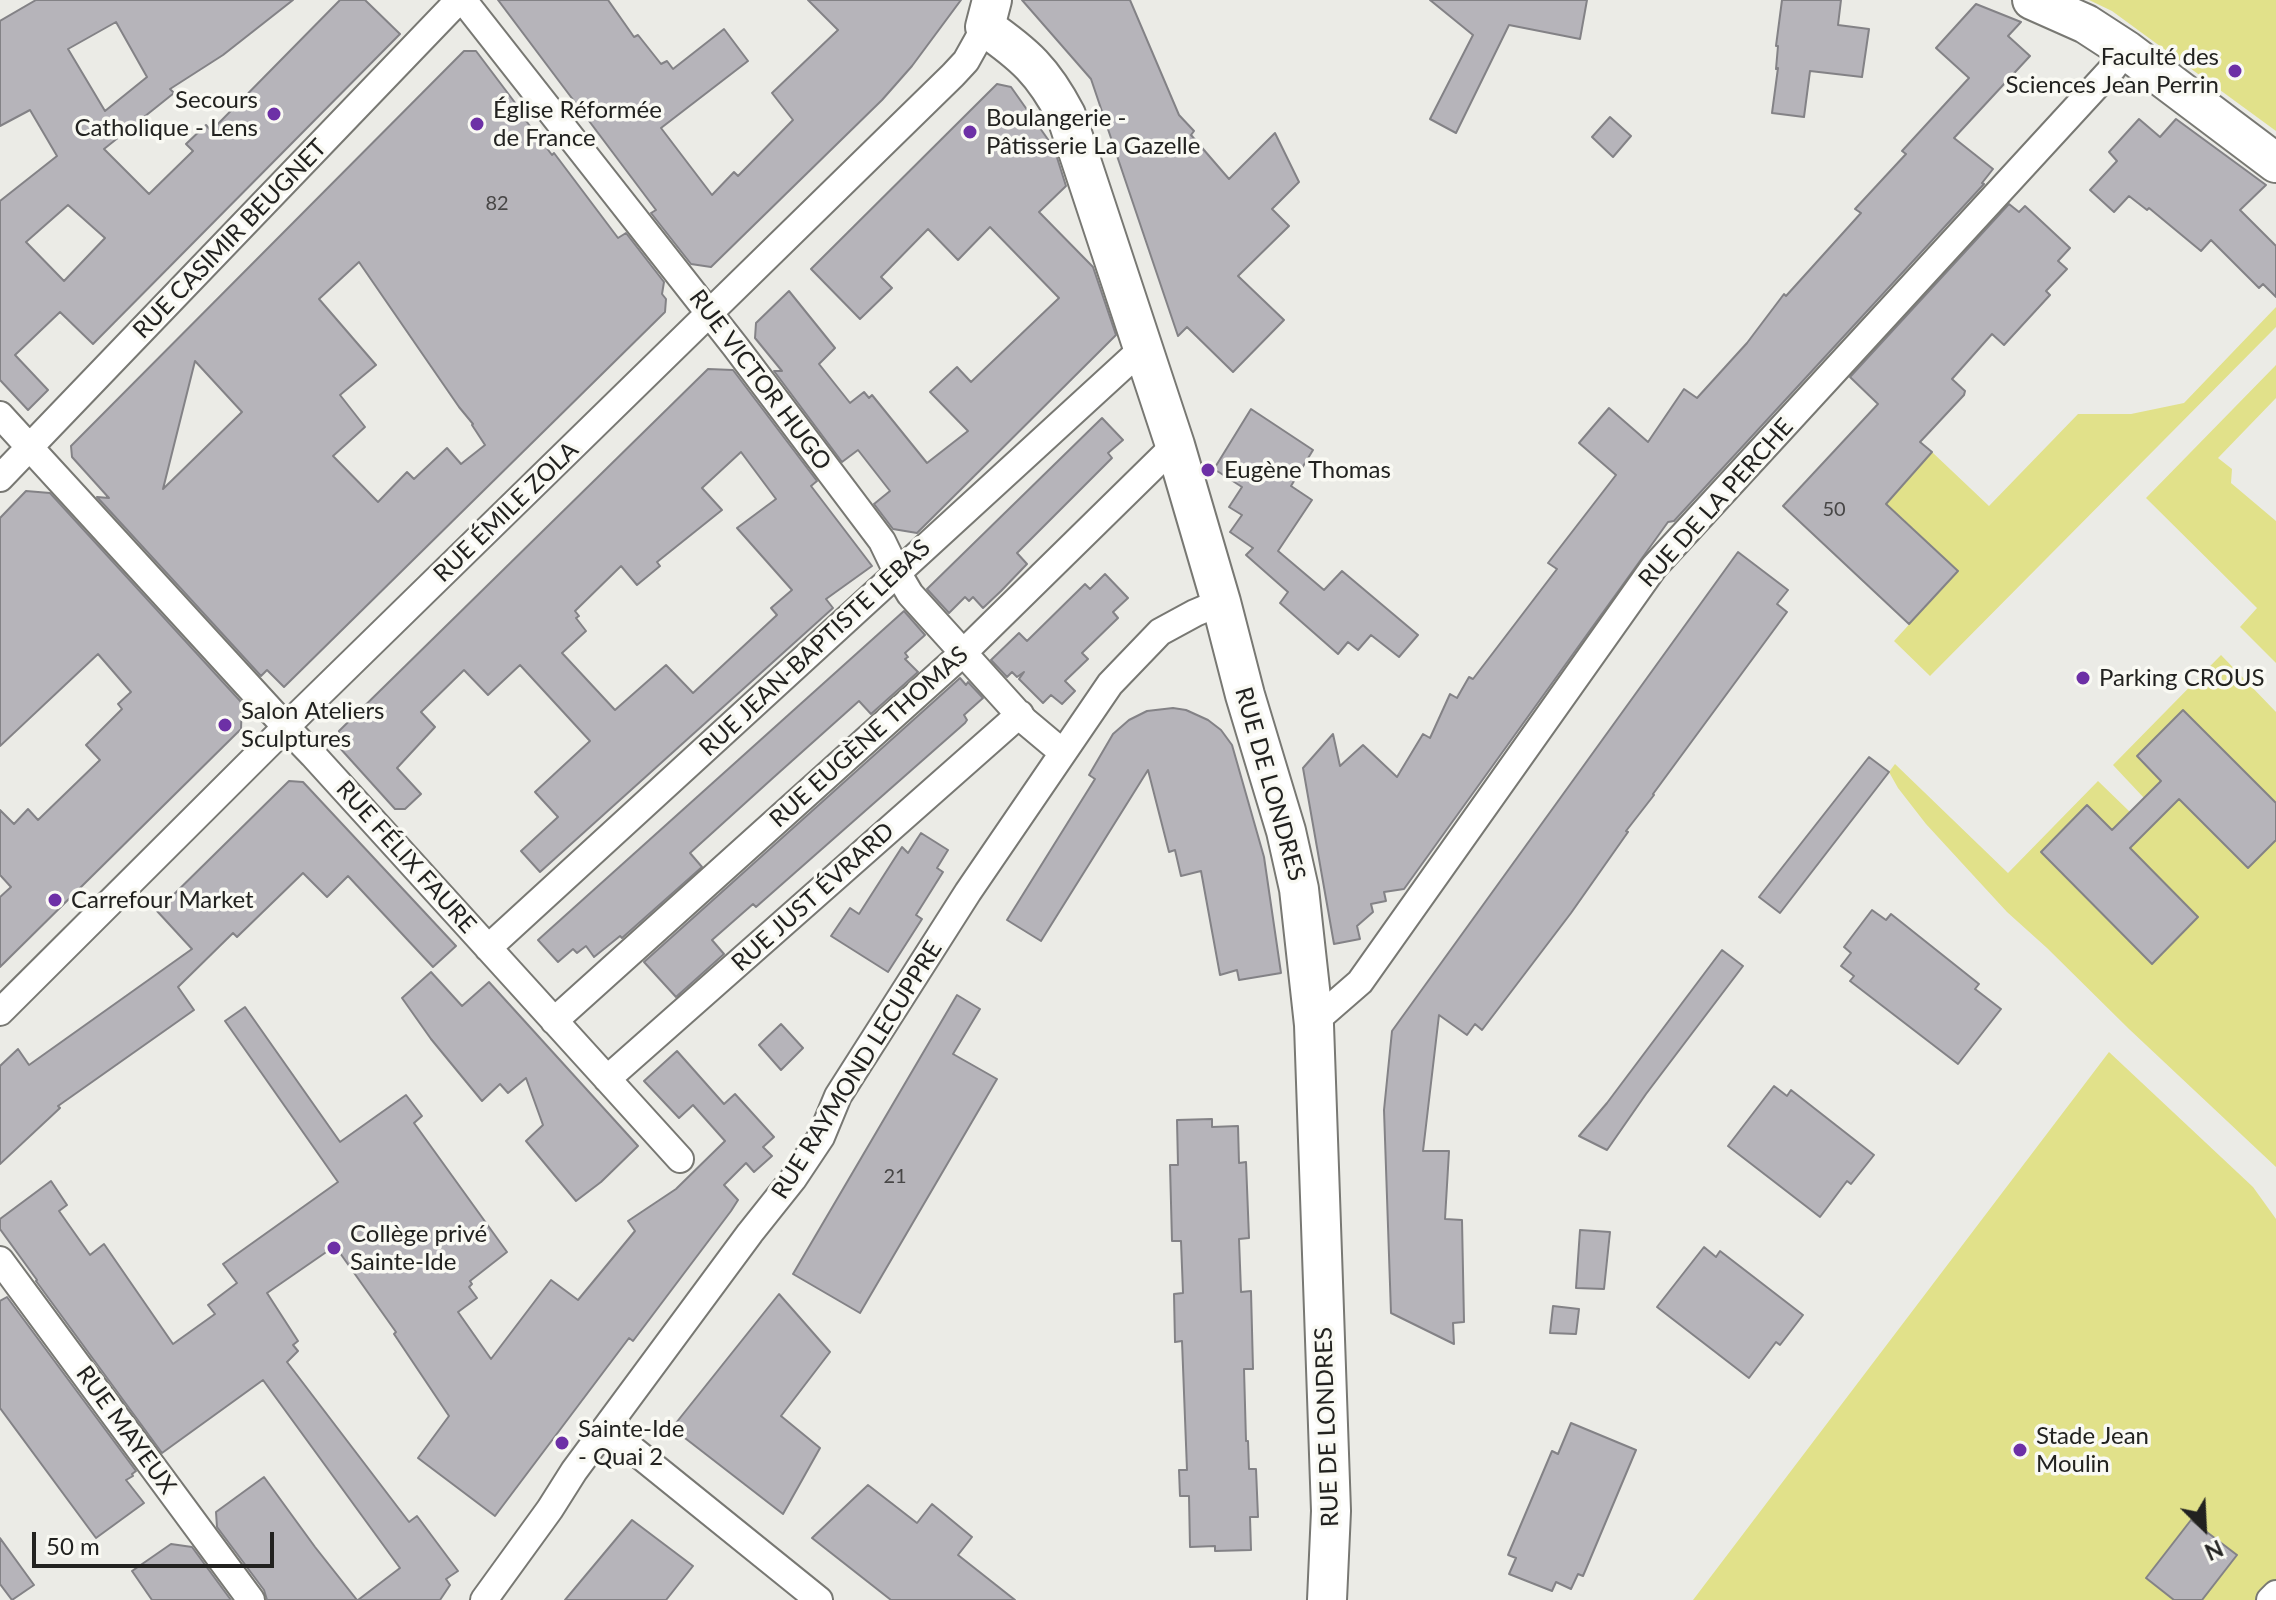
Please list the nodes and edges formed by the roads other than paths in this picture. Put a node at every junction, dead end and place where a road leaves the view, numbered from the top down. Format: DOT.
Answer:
graph roads {
  1 [pos="461,0"];
  2 [pos="2032,0"];
  3 [pos="989,14"];
  4 [pos="2126,50"];
  5 [pos="2276,163"];
  6 [pos="709,314"];
  7 [pos="1143,348"];
  8 [pos="0,415"];
  9 [pos="1175,445"];
  10 [pos="30,447"];
  11 [pos="0,478"];
  12 [pos="897,572"];
  13 [pos="1221,602"];
  14 [pos="963,653"];
  15 [pos="1020,714"];
  16 [pos="286,727"];
  17 [pos="1062,752"];
  18 [pos="488,948"];
  19 [pos="6,996"];
  20 [pos="554,1021"];
  21 [pos="1314,1022"];
  22 [pos="607,1079"];
  23 [pos="680,1159"];
  24 [pos="0,1260"];
  25 [pos="606,1428"];
  26 [pos="2276,1594"];
  27 [pos="251,1600"];
  28 [pos="484,1600"];
  29 [pos="819,1600"];
  30 [pos="1327,1600"];
  31 [pos="2270,1600"];
  1 -- 6 [label="street, RUE VICTOR HUGO"];
  1 -- 10 [label="street, RUE CASIMIR BEUGNET"];
  2 -- 4 [label="street"];
  3 -- 6 [label="street, RUE ÉMILE ZOLA"];
  3 -- 7 [label="street, RUE DE LONDRES"];
  4 -- 5 [label="street"];
  4 -- 21 [label="street, RUE DE LA PERCHE"];
  6 -- 12 [label="street, RUE VICTOR HUGO"];
  6 -- 16 [label="street, RUE ÉMILE ZOLA"];
  7 -- 9 [label="street, RUE DE LONDRES"];
  7 -- 12 [label="street, RUE JEAN-BAPTISTE LEBAS"];
  8 -- 10 [label="street, RUE FÉLIX FAURE"];
  9 -- 13 [label="street, RUE DE LONDRES"];
  9 -- 14 [label="street, RUE EUGÈNE THOMAS"];
  10 -- 11 [label="street, RUE CASIMIR BEUGNET"];
  10 -- 16 [label="street, RUE FÉLIX FAURE"];
  12 -- 14 [label="street, RUE VICTOR HUGO"];
  12 -- 18 [label="street, RUE JEAN-BAPTISTE LEBAS"];
  13 -- 17 [label="street, RUE RAYMOND LECUPPRE"];
  13 -- 21 [label="street, RUE DE LONDRES"];
  14 -- 15 [label="street, RUE VICTOR HUGO"];
  14 -- 20 [label="street, RUE EUGÈNE THOMAS"];
  15 -- 17 [label="street, RUE VICTOR HUGO"];
  15 -- 22 [label="street, RUE JUST ÉVRARD"];
  16 -- 18 [label="street, RUE FÉLIX FAURE"];
  16 -- 19 [label="street, RUE ÉMILE ZOLA"];
  17 -- 25 [label="street, RUE RAYMOND LECUPPRE"];
  18 -- 20 [label="street, RUE FÉLIX FAURE"];
  20 -- 22 [label="street, RUE FÉLIX FAURE"];
  21 -- 30 [label="street, RUE DE LONDRES"];
  22 -- 23 [label="street, RUE FÉLIX FAURE"];
  24 -- 27 [label="street, RUE MAYEUX"];
  25 -- 28 [label="street, RUE RAYMOND LECUPPRE"];
  25 -- 29 [label="street"];
  26 -- 31 [label="street"];
}
